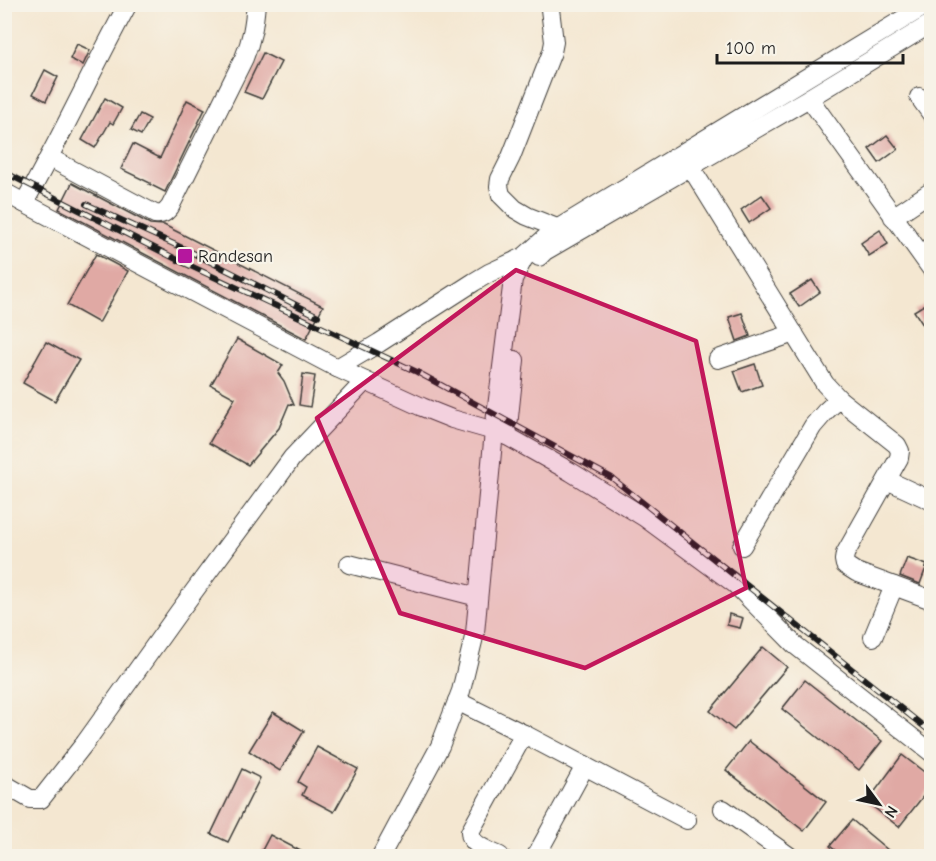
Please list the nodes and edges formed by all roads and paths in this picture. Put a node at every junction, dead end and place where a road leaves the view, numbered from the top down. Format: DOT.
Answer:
graph roads {
  1 [pos="128,4"];
  2 [pos="256,4"];
  3 [pos="928,4"];
  4 [pos="550,9"];
  5 [pos="932,24"];
  6 [pos="919,97"];
  7 [pos="810,98"];
  8 [pos="932,115"];
  9 [pos="50,158"];
  10 [pos="690,166"];
  11 [pos="932,191"];
  12 [pos="4,192"];
  13 [pos="24,203"];
  14 [pos="893,217"];
  15 [pos="557,228"];
  16 [pos="545,251"];
  17 [pos="525,256"];
  18 [pos="932,270"];
  19 [pos="794,333"];
  20 [pos="718,359"];
  21 [pos="337,368"];
  22 [pos="365,381"];
  23 [pos="839,399"];
  24 [pos="500,433"];
  25 [pos="887,480"];
  26 [pos="932,501"];
  27 [pos="742,546"];
  28 [pos="349,564"];
  29 [pos="894,586"];
  30 [pos="478,597"];
  31 [pos="932,600"];
  32 [pos="873,637"];
  33 [pos="458,701"];
  34 [pos="524,734"];
  35 [pos="932,753"];
  36 [pos="585,766"];
  37 [pos="4,784"];
  38 [pos="723,809"];
  39 [pos="687,820"];
  40 [pos="381,856"];
  41 [pos="500,856"];
  42 [pos="536,856"];
  43 [pos="789,856"];
  1 -- 9 [label="street"];
  2 -- 9 [label="street"];
  3 -- 15 [label="street"];
  4 -- 15 [label="street"];
  5 -- 7 [label="street"];
  6 -- 8 [label="street"];
  7 -- 10 [label="street"];
  7 -- 14 [label="street"];
  9 -- 13 [label="street"];
  10 -- 16 [label="street"];
  10 -- 19 [label="street"];
  11 -- 14 [label="street"];
  12 -- 13 [label="street"];
  13 -- 21 [label="street"];
  14 -- 18 [label="street"];
  15 -- 17 [label="street"];
  16 -- 17 [label="street"];
  16 -- 24 [label="street"];
  17 -- 21 [label="street"];
  17 -- 24 [label="street"];
  19 -- 20 [label="street"];
  19 -- 23 [label="street"];
  21 -- 22 [label="street"];
  22 -- 24 [label="street"];
  22 -- 37 [label="street"];
  23 -- 25 [label="street"];
  23 -- 27 [label="street"];
  24 -- 30 [label="street"];
  24 -- 35 [label="street"];
  25 -- 26 [label="street"];
  25 -- 29 [label="street"];
  28 -- 30 [label="street"];
  29 -- 31 [label="street"];
  29 -- 32 [label="street"];
  30 -- 33 [label="street"];
  33 -- 34 [label="street"];
  33 -- 40 [label="street"];
  34 -- 36 [label="street"];
  34 -- 41 [label="street"];
  36 -- 39 [label="street"];
  36 -- 42 [label="street"];
  38 -- 43 [label="street"];
}
